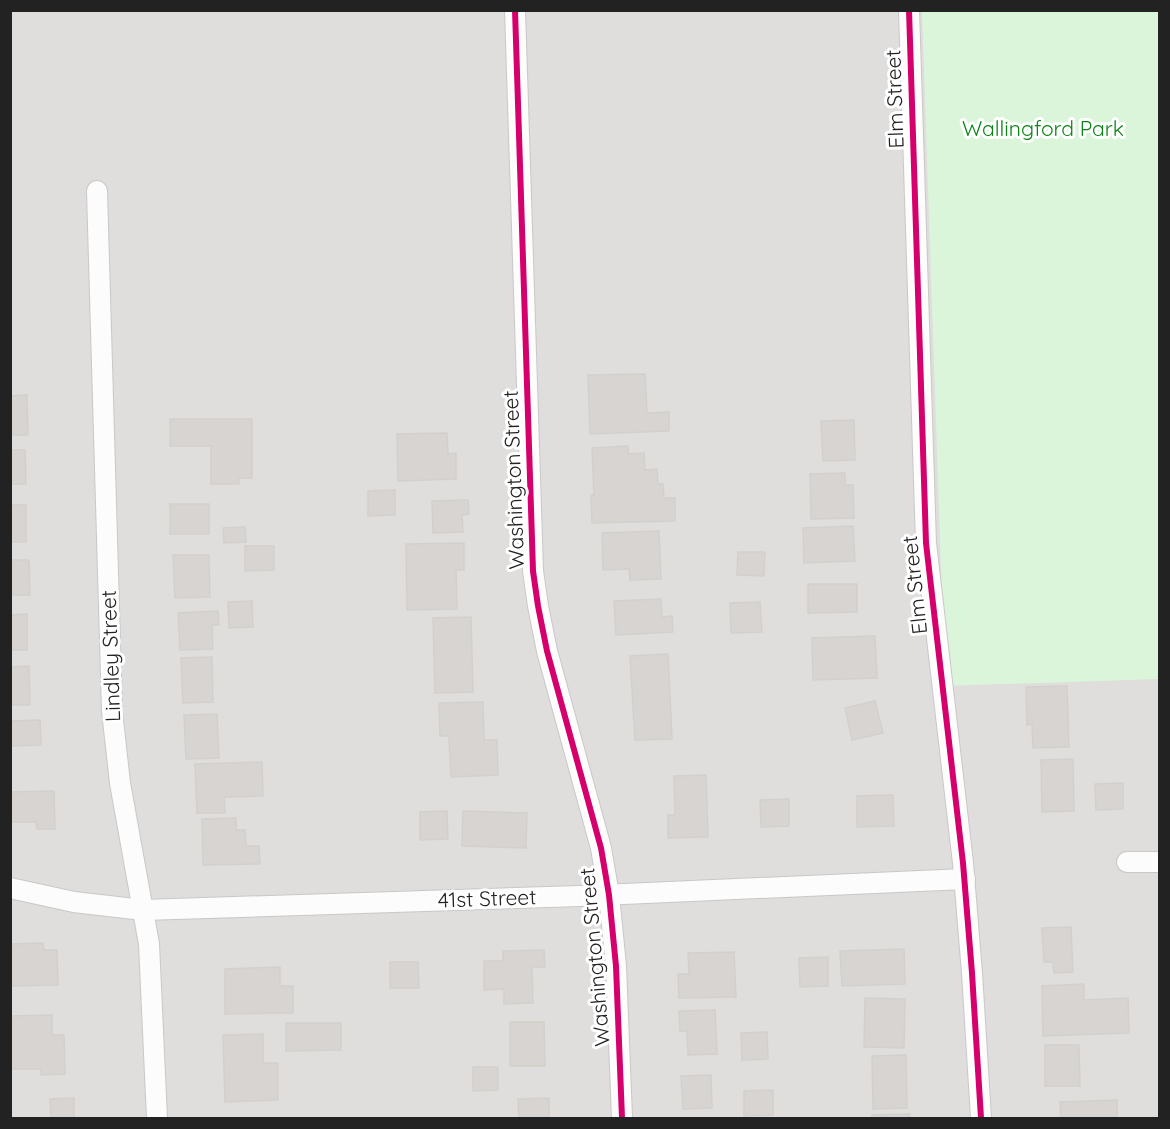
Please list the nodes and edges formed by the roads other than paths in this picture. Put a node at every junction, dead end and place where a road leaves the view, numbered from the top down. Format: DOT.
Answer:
graph roads {
  1 [pos="515,10"];
  2 [pos="909,10"];
  3 [pos="97,191"];
  4 [pos="1127,862"];
  5 [pos="1160,862"];
  6 [pos="965,879"];
  7 [pos="10,888"];
  8 [pos="609,895"];
  9 [pos="143,910"];
  10 [pos="157,1119"];
  11 [pos="622,1119"];
  12 [pos="981,1119"];
  1 -- 8 [label="street, Washington Street"];
  2 -- 6 [label="street, Elm Street"];
  3 -- 9 [label="street, Lindley Street"];
  4 -- 5 [label="street"];
  6 -- 8 [label="street, 41st Street"];
  6 -- 12 [label="street, Elm Street"];
  7 -- 9 [label="street, 41st Street"];
  8 -- 9 [label="street, 41st Street"];
  8 -- 11 [label="street, Washington Street"];
  9 -- 10 [label="street, Lindley Street"];
}
